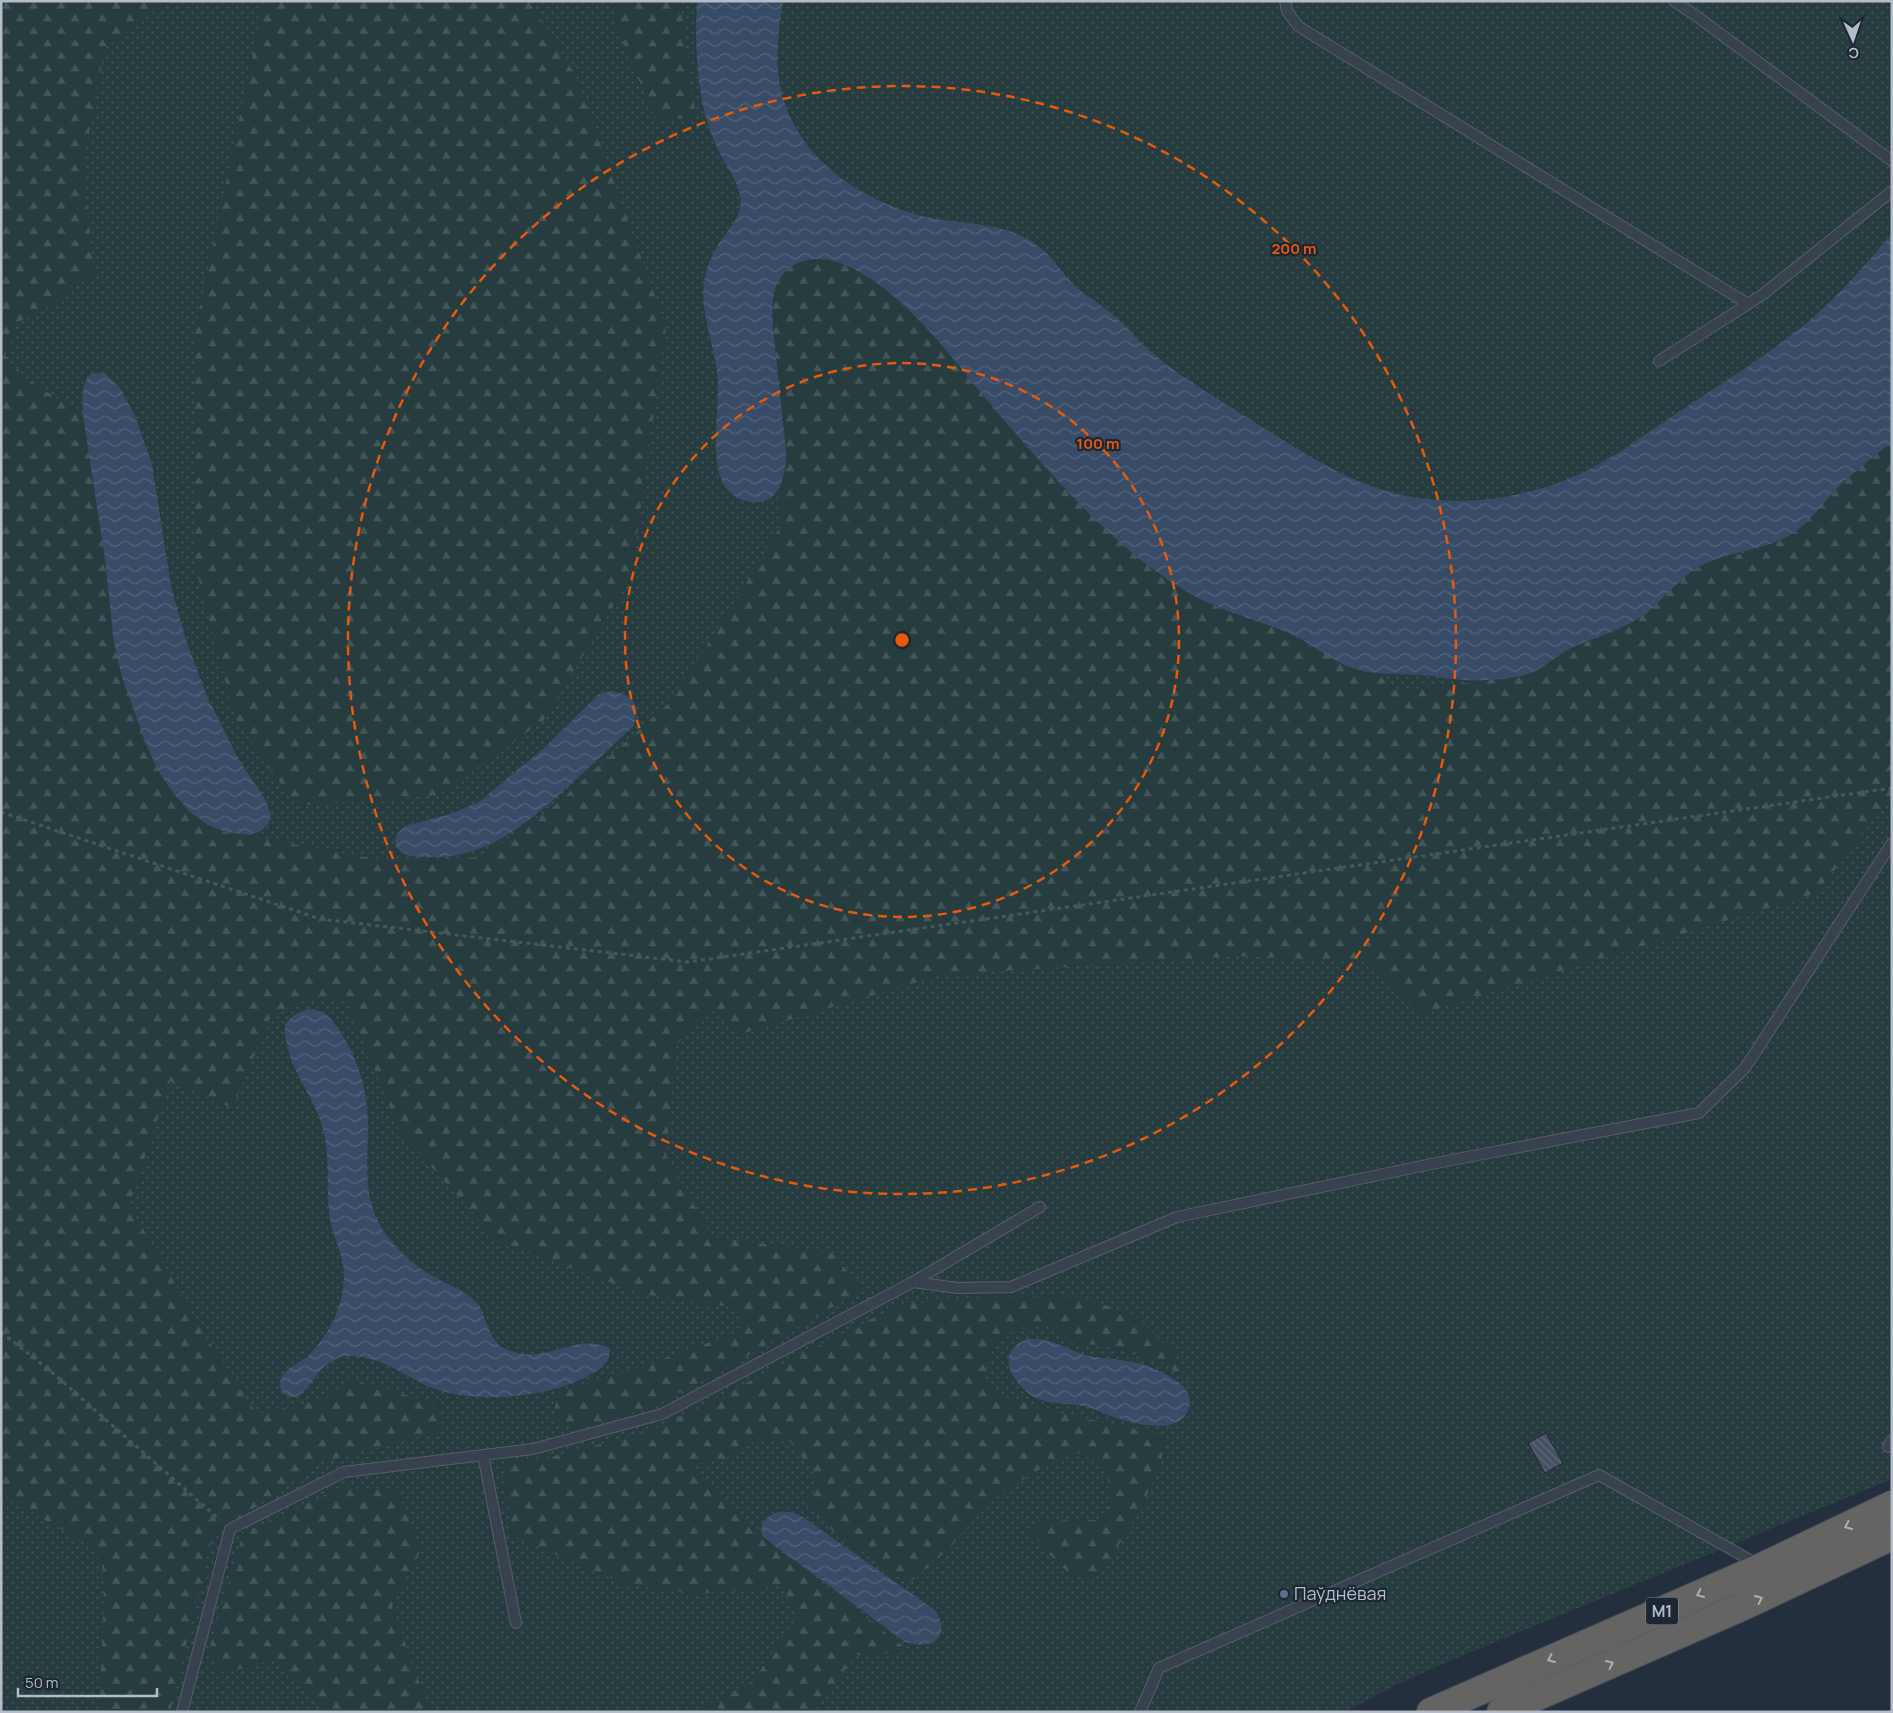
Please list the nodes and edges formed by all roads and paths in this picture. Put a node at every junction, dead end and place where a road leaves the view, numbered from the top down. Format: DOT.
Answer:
graph roads {
  1 [pos="1285,1"];
  2 [pos="1674,1"];
  3 [pos="1892,161"];
  4 [pos="1892,191"];
  5 [pos="1748,304"];
  6 [pos="1659,361"];
  7 [pos="1892,788"];
  8 [pos="1,812"];
  9 [pos="1892,843"];
  10 [pos="1040,1207"];
  11 [pos="913,1282"];
  12 [pos="1,1332"];
  13 [pos="483,1455"];
  14 [pos="1892,1505"];
  15 [pos="230,1529"];
  16 [pos="1892,1536"];
  17 [pos="1762,1567"];
  18 [pos="516,1623"];
  19 [pos="182,1712"];
  20 [pos="1140,1712"];
  21 [pos="1431,1712"];
  22 [pos="1501,1712"];
  1 -- 5 [label="lane"];
  2 -- 3 [label="lane"];
  4 -- 5 [label="lane"];
  5 -- 6 [label="lane"];
  7 -- 8 [label="path"];
  9 -- 11 [label="lane"];
  10 -- 11 [label="lane"];
  11 -- 13 [label="lane"];
  12 -- 15 [label="path"];
  13 -- 15 [label="lane"];
  13 -- 18 [label="lane"];
  14 -- 17 [label="highway, М1, one-way"];
  15 -- 19 [label="lane"];
  22 -- 16 [label="highway, М1, one-way"];
  17 -- 20 [label="lane"];
  17 -- 21 [label="highway, М1, one-way"];
}
